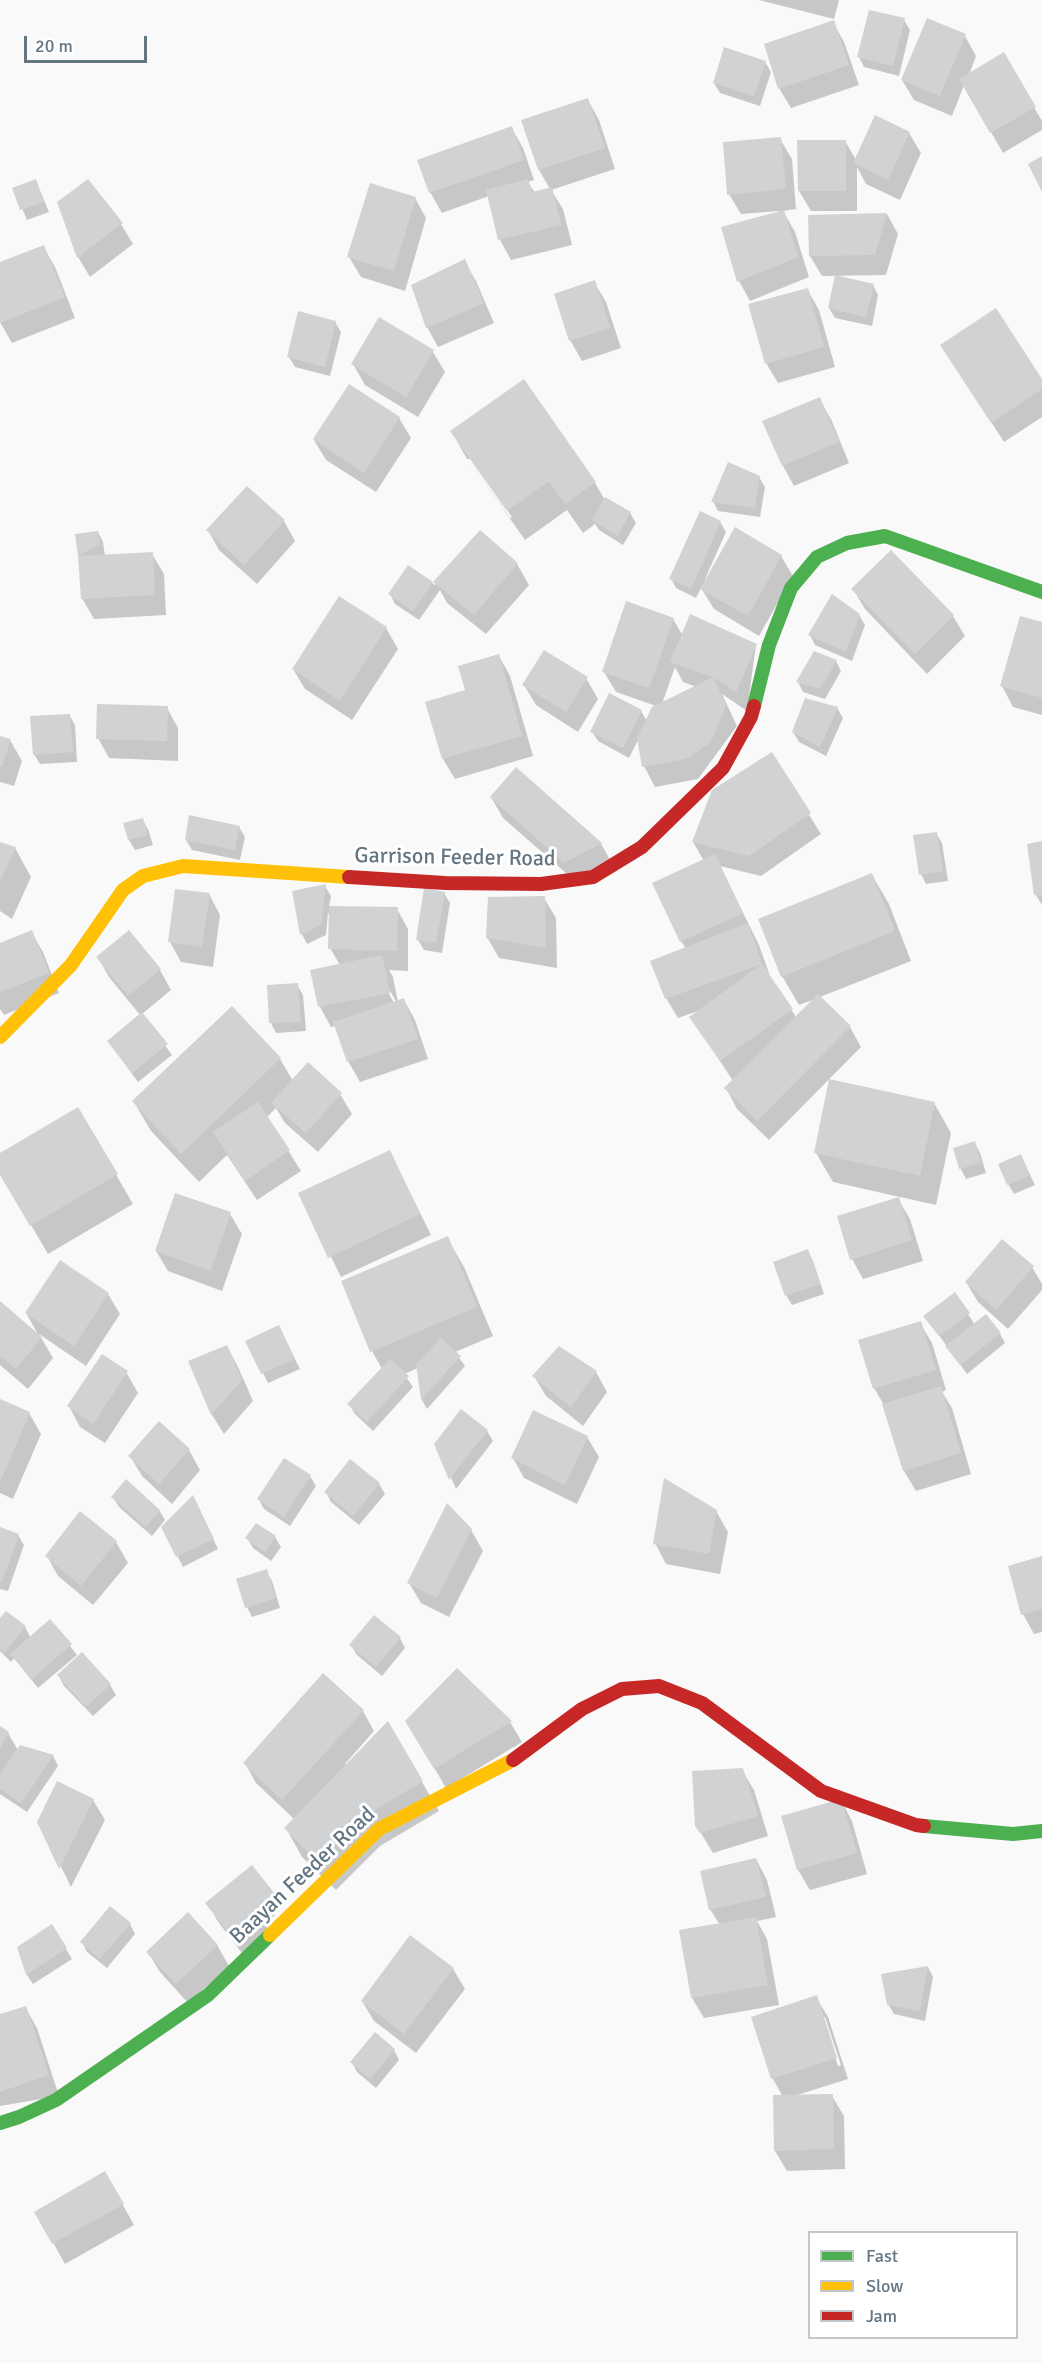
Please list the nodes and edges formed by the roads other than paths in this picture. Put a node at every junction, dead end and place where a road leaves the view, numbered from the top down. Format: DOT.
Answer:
graph roads {
  1 [pos="1042,592"];
  2 [pos="0,1036"];
  3 [pos="1042,1831"];
  4 [pos="0,2122"];
  1 -- 2 [label="street, Garrison Feeder Road"];
  3 -- 4 [label="street, Baayan Feeder Road"];
}
